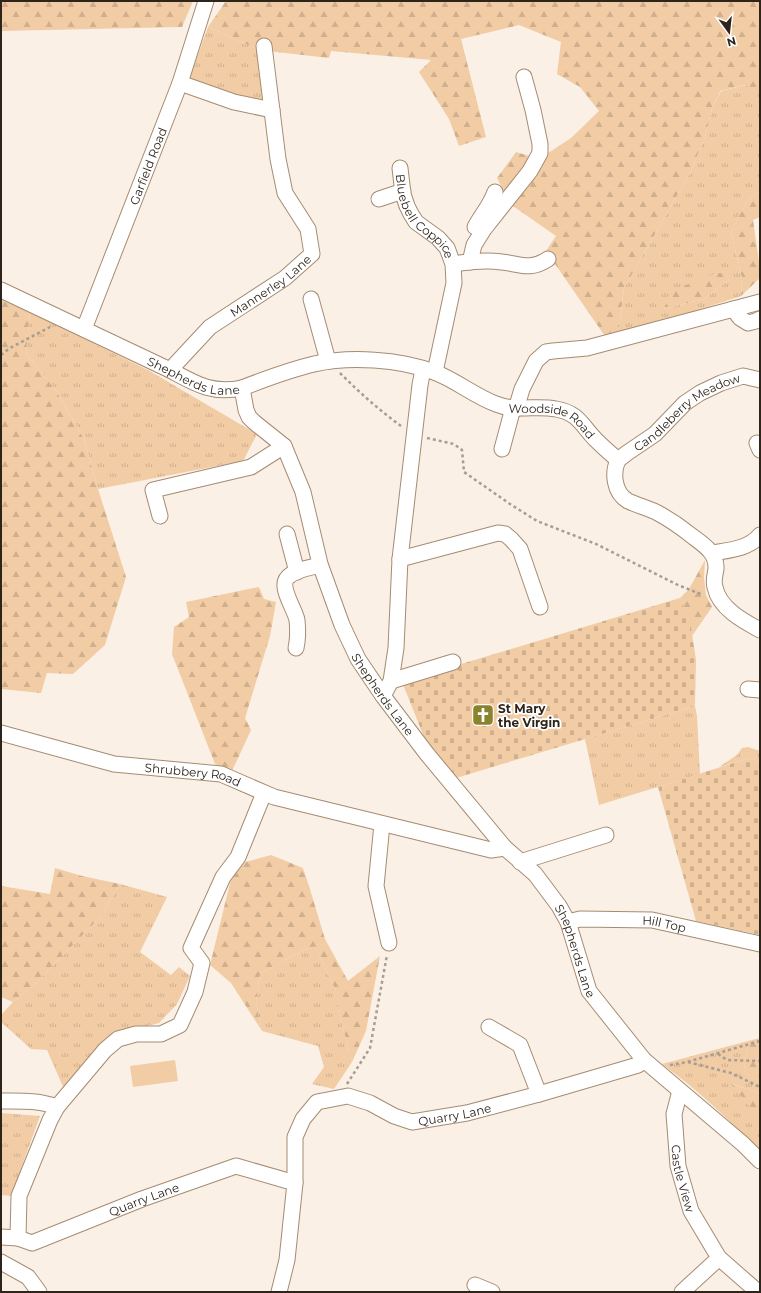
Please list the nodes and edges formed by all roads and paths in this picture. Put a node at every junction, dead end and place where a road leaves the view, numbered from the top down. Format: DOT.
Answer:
graph roads {
  1 [pos="205,4"];
  2 [pos="264,46"];
  3 [pos="524,77"];
  4 [pos="180,83"];
  5 [pos="272,110"];
  6 [pos="400,168"];
  7 [pos="402,191"];
  8 [pos="495,192"];
  9 [pos="379,200"];
  10 [pos="548,259"];
  11 [pos="466,262"];
  12 [pos="1,290"];
  13 [pos="311,298"];
  14 [pos="760,302"];
  15 [pos="733,309"];
  16 [pos="64,319"];
  17 [pos="760,319"];
  18 [pos="84,329"];
  19 [pos="1,355"];
  20 [pos="328,362"];
  21 [pos="170,370"];
  22 [pos="429,371"];
  23 [pos="760,380"];
  24 [pos="242,388"];
  25 [pos="514,408"];
  26 [pos="414,434"];
  27 [pos="284,446"];
  28 [pos="502,449"];
  29 [pos="618,460"];
  30 [pos="160,516"];
  31 [pos="287,534"];
  32 [pos="760,535"];
  33 [pos="712,553"];
  34 [pos="400,559"];
  35 [pos="320,565"];
  36 [pos="297,572"];
  37 [pos="722,602"];
  38 [pos="540,607"];
  39 [pos="760,630"];
  40 [pos="296,648"];
  41 [pos="453,662"];
  42 [pos="391,681"];
  43 [pos="383,696"];
  44 [pos="1,733"];
  45 [pos="264,793"];
  46 [pos="382,824"];
  47 [pos="606,835"];
  48 [pos="504,848"];
  49 [pos="520,862"];
  50 [pos="568,922"];
  51 [pos="389,943"];
  52 [pos="760,944"];
  53 [pos="489,1027"];
  54 [pos="760,1041"];
  55 [pos="717,1053"];
  56 [pos="760,1060"];
  57 [pos="687,1062"];
  58 [pos="649,1064"];
  59 [pos="760,1087"];
  60 [pos="680,1091"];
  61 [pos="539,1094"];
  62 [pos="338,1097"];
  63 [pos="1,1101"];
  64 [pos="57,1107"];
  65 [pos="760,1161"];
  66 [pos="296,1183"];
  67 [pos="1,1237"];
  68 [pos="18,1238"];
  69 [pos="719,1258"];
  70 [pos="1,1262"];
  71 [pos="475,1285"];
  72 [pos="39,1292"];
  73 [pos="279,1292"];
  74 [pos="492,1292"];
  75 [pos="682,1292"];
  76 [pos="758,1292"];
  1 -- 4 [label="street, Garfield Road"];
  2 -- 5 [label="street, Mannerley Lane"];
  3 -- 11 [label="street"];
  4 -- 5 [label="street"];
  4 -- 18 [label="street, Garfield Road"];
  5 -- 21 [label="street, Mannerley Lane"];
  6 -- 7 [label="street, Bluebell Coppice"];
  7 -- 9 [label="street"];
  7 -- 11 [label="street, Bluebell Coppice"];
  8 -- 11 [label="street"];
  10 -- 11 [label="street"];
  11 -- 22 [label="street, Bluebell Coppice"];
  12 -- 16 [label="street, Shepherds Lane"];
  13 -- 20 [label="street"];
  14 -- 15 [label="street"];
  15 -- 17 [label="street"];
  15 -- 25 [label="street"];
  16 -- 18 [label="street, Shepherds Lane"];
  16 -- 19 [label="path"];
  18 -- 21 [label="street, Shepherds Lane"];
  20 -- 22 [label="street, Woodside Road"];
  20 -- 24 [label="street, Woodside Road"];
  20 -- 26 [label="path"];
  21 -- 24 [label="street, Shepherds Lane"];
  22 -- 25 [label="street, Woodside Road"];
  22 -- 26 [label="street, Bluebell Coppice"];
  23 -- 29 [label="street, Candleberry Meadow"];
  24 -- 27 [label="street, Shepherds Lane"];
  25 -- 28 [label="street"];
  25 -- 29 [label="street, Woodside Road"];
  26 -- 34 [label="street, Bluebell Coppice"];
  26 -- 37 [label="path"];
  27 -- 30 [label="street"];
  27 -- 35 [label="street, Shepherds Lane"];
  29 -- 33 [label="street"];
  31 -- 36 [label="street"];
  32 -- 33 [label="street"];
  33 -- 37 [label="street"];
  34 -- 38 [label="street"];
  34 -- 42 [label="street, Bluebell Coppice"];
  35 -- 36 [label="street"];
  35 -- 43 [label="street, Shepherds Lane"];
  36 -- 40 [label="street"];
  37 -- 39 [label="street"];
  41 -- 42 [label="street"];
  42 -- 43 [label="street, Bluebell Coppice"];
  43 -- 48 [label="street, Shepherds Lane"];
  44 -- 45 [label="street, Shrubbery Road"];
  45 -- 46 [label="street, Shrubbery Road"];
  45 -- 64 [label="street"];
  46 -- 48 [label="street, Shrubbery Road"];
  46 -- 51 [label="street"];
  47 -- 49 [label="street"];
  48 -- 49 [label="street, Shepherds Lane"];
  49 -- 50 [label="street, Shepherds Lane"];
  50 -- 52 [label="street, Hill Top"];
  50 -- 58 [label="street, Shepherds Lane"];
  51 -- 62 [label="path"];
  53 -- 61 [label="street"];
  54 -- 55 [label="path"];
  55 -- 56 [label="path"];
  55 -- 57 [label="path"];
  57 -- 58 [label="path"];
  57 -- 59 [label="path"];
  58 -- 60 [label="street, Shepherds Lane"];
  58 -- 61 [label="street, Quarry Lane"];
  60 -- 65 [label="street, Shepherds Lane"];
  60 -- 69 [label="street, Castle View"];
  61 -- 62 [label="street, Quarry Lane"];
  62 -- 66 [label="street, Quarry Lane"];
  63 -- 64 [label="street"];
  64 -- 68 [label="street"];
  66 -- 68 [label="street, Quarry Lane"];
  66 -- 73 [label="street, Quarry Lane"];
  67 -- 68 [label="street, Quarry Lane"];
  69 -- 75 [label="street"];
  69 -- 76 [label="street, Castle View"];
  70 -- 72 [label="street"];
  71 -- 74 [label="street"];
}
